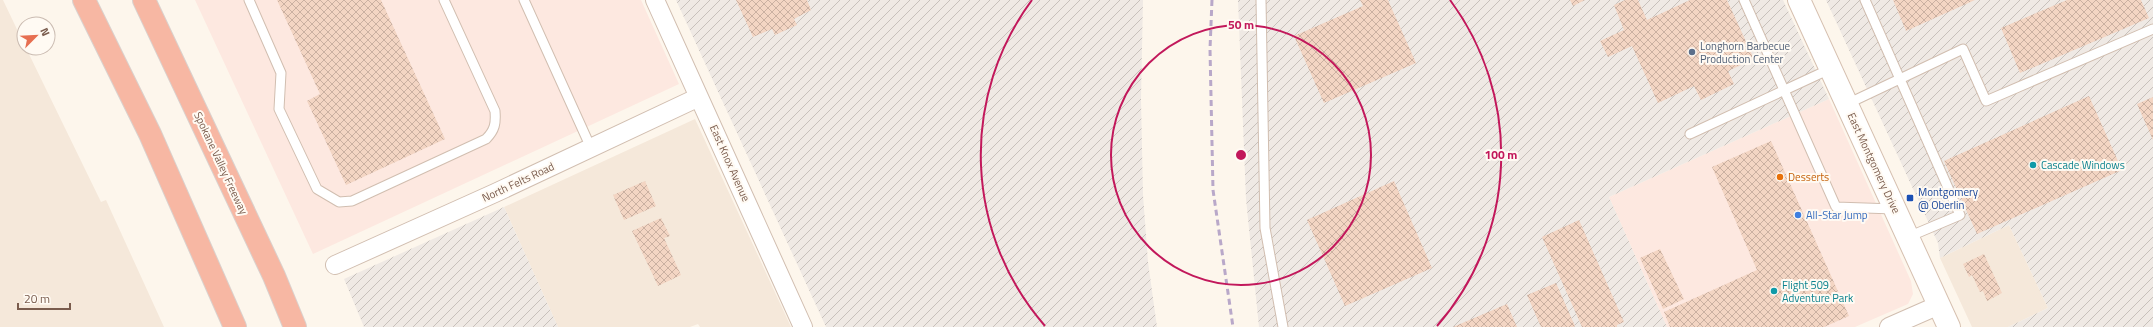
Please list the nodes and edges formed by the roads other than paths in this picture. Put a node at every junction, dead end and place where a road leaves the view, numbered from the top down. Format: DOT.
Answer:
graph roads {
  1 [pos="84,0"];
  2 [pos="144,0"];
  3 [pos="249,0"];
  4 [pos="444,0"];
  5 [pos="524,0"];
  6 [pos="655,0"];
  7 [pos="1261,0"];
  8 [pos="1744,0"];
  9 [pos="1799,0"];
  10 [pos="1865,0"];
  11 [pos="2153,29"];
  12 [pos="1830,69"];
  13 [pos="1900,79"];
  14 [pos="1784,90"];
  15 [pos="700,97"];
  16 [pos="1847,104"];
  17 [pos="1690,134"];
  18 [pos="591,148"];
  19 [pos="1895,209"];
  20 [pos="1908,237"];
  21 [pos="336,265"];
  22 [pos="1939,305"];
  23 [pos="1893,326"];
  24 [pos="235,327"];
  25 [pos="295,327"];
  26 [pos="804,327"];
  27 [pos="1283,327"];
  28 [pos="1949,327"];
  1 -- 24 [label="highway"];
  2 -- 25 [label="highway, Spokane Valley Freeway"];
  3 -- 4 [label="lane"];
  5 -- 18 [label="lane"];
  6 -- 15 [label="street, East Knox Avenue"];
  7 -- 27 [label="lane"];
  8 -- 14 [label="lane"];
  9 -- 12 [label="main road, East Montgomery Drive"];
  10 -- 13 [label="lane"];
  11 -- 13 [label="lane"];
  12 -- 14 [label="lane"];
  12 -- 16 [label="main road, East Montgomery Drive"];
  13 -- 16 [label="lane"];
  13 -- 20 [label="lane"];
  14 -- 17 [label="lane"];
  14 -- 19 [label="lane"];
  15 -- 18 [label="street, North Felts Road"];
  15 -- 26 [label="street, East Knox Avenue"];
  16 -- 19 [label="main road, East Montgomery Drive"];
  18 -- 21 [label="street, North Felts Road"];
  19 -- 20 [label="main road, East Montgomery Drive"];
  20 -- 22 [label="main road, East Montgomery Drive"];
  22 -- 23 [label="street"];
  22 -- 28 [label="main road, East Montgomery Drive"];
}
